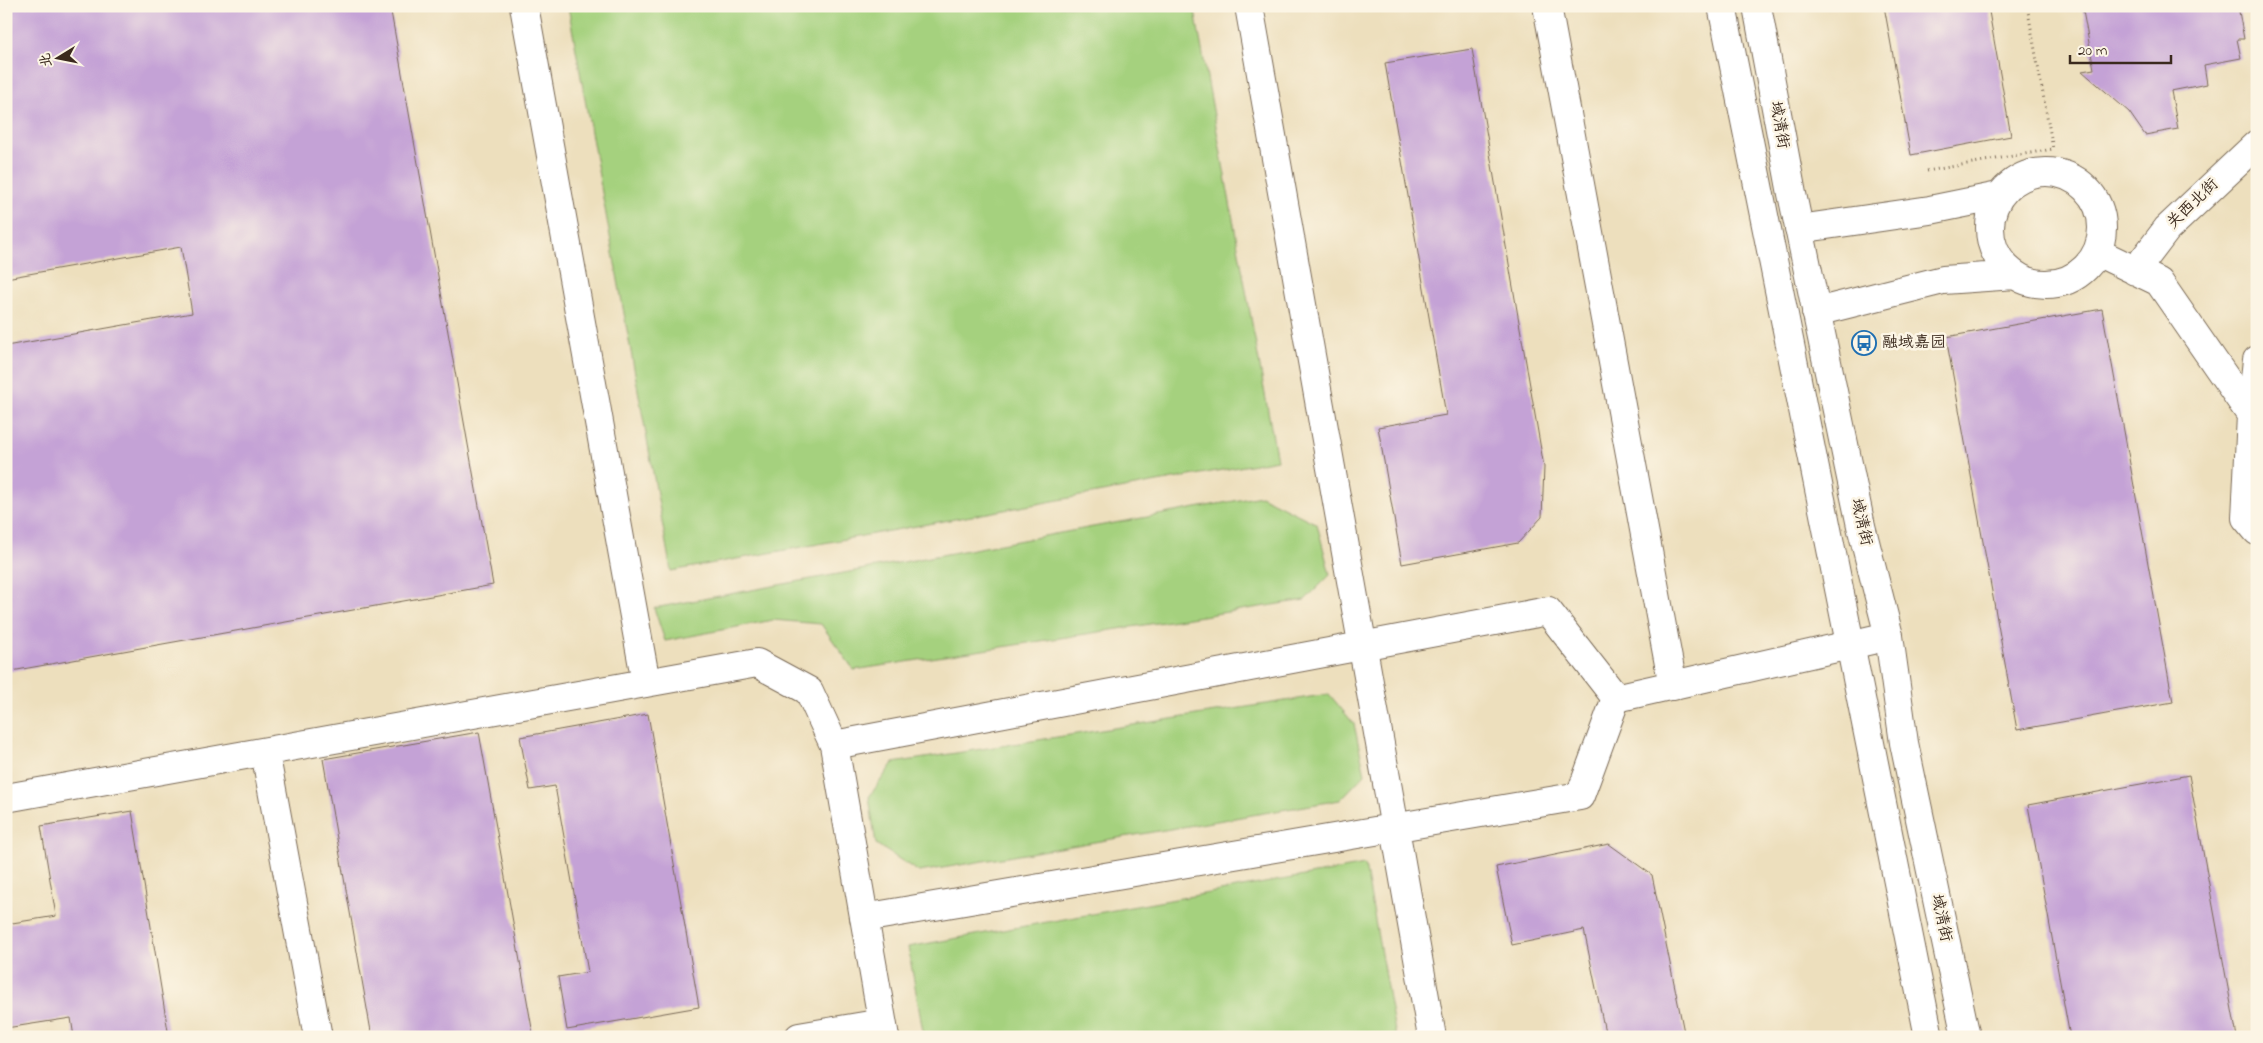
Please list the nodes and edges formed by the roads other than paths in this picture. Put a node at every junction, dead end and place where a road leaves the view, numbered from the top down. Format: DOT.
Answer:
graph roads {
  1 [pos="524,6"];
  2 [pos="1249,6"];
  3 [pos="1546,6"];
  4 [pos="1722,6"];
  5 [pos="1757,6"];
  6 [pos="2257,144"];
  7 [pos="1999,196"];
  8 [pos="1799,229"];
  9 [pos="2097,252"];
  10 [pos="2135,270"];
  11 [pos="2015,275"];
  12 [pos="1816,312"];
  13 [pos="2257,360"];
  14 [pos="2251,416"];
  15 [pos="2257,531"];
  16 [pos="1888,636"];
  17 [pos="1850,645"];
  18 [pos="1363,646"];
  19 [pos="646,683"];
  20 [pos="1673,686"];
  21 [pos="1616,698"];
  22 [pos="834,745"];
  23 [pos="265,752"];
  24 [pos="6,798"];
  25 [pos="1395,828"];
  26 [pos="864,918"];
  27 [pos="883,1030"];
  28 [pos="318,1037"];
  29 [pos="799,1037"];
  30 [pos="1432,1037"];
  31 [pos="1929,1037"];
  32 [pos="1966,1037"];
  1 -- 19 [label="street"];
  2 -- 18 [label="street"];
  3 -- 20 [label="street"];
  4 -- 17 [label="street, 域清街"];
  5 -- 8 [label="street, 域清街"];
  6 -- 10 [label="street, 关西北街"];
  7 -- 8 [label="street"];
  7 -- 9 [label="street"];
  7 -- 11 [label="street"];
  8 -- 12 [label="street, 域清街"];
  9 -- 10 [label="street"];
  9 -- 11 [label="street"];
  10 -- 14 [label="street"];
  11 -- 12 [label="street"];
  12 -- 16 [label="street, 域清街"];
  13 -- 14 [label="street"];
  14 -- 15 [label="street"];
  16 -- 17 [label="street"];
  16 -- 32 [label="street, 域清街"];
  17 -- 20 [label="street"];
  17 -- 31 [label="street, 域清街"];
  18 -- 21 [label="street"];
  18 -- 22 [label="street"];
  18 -- 25 [label="street"];
  19 -- 22 [label="street"];
  19 -- 23 [label="street"];
  20 -- 21 [label="street"];
  21 -- 25 [label="street"];
  22 -- 26 [label="street"];
  23 -- 24 [label="street"];
  23 -- 28 [label="street"];
  25 -- 26 [label="street"];
  25 -- 30 [label="street"];
  26 -- 27 [label="street"];
  27 -- 29 [label="street"];
}
